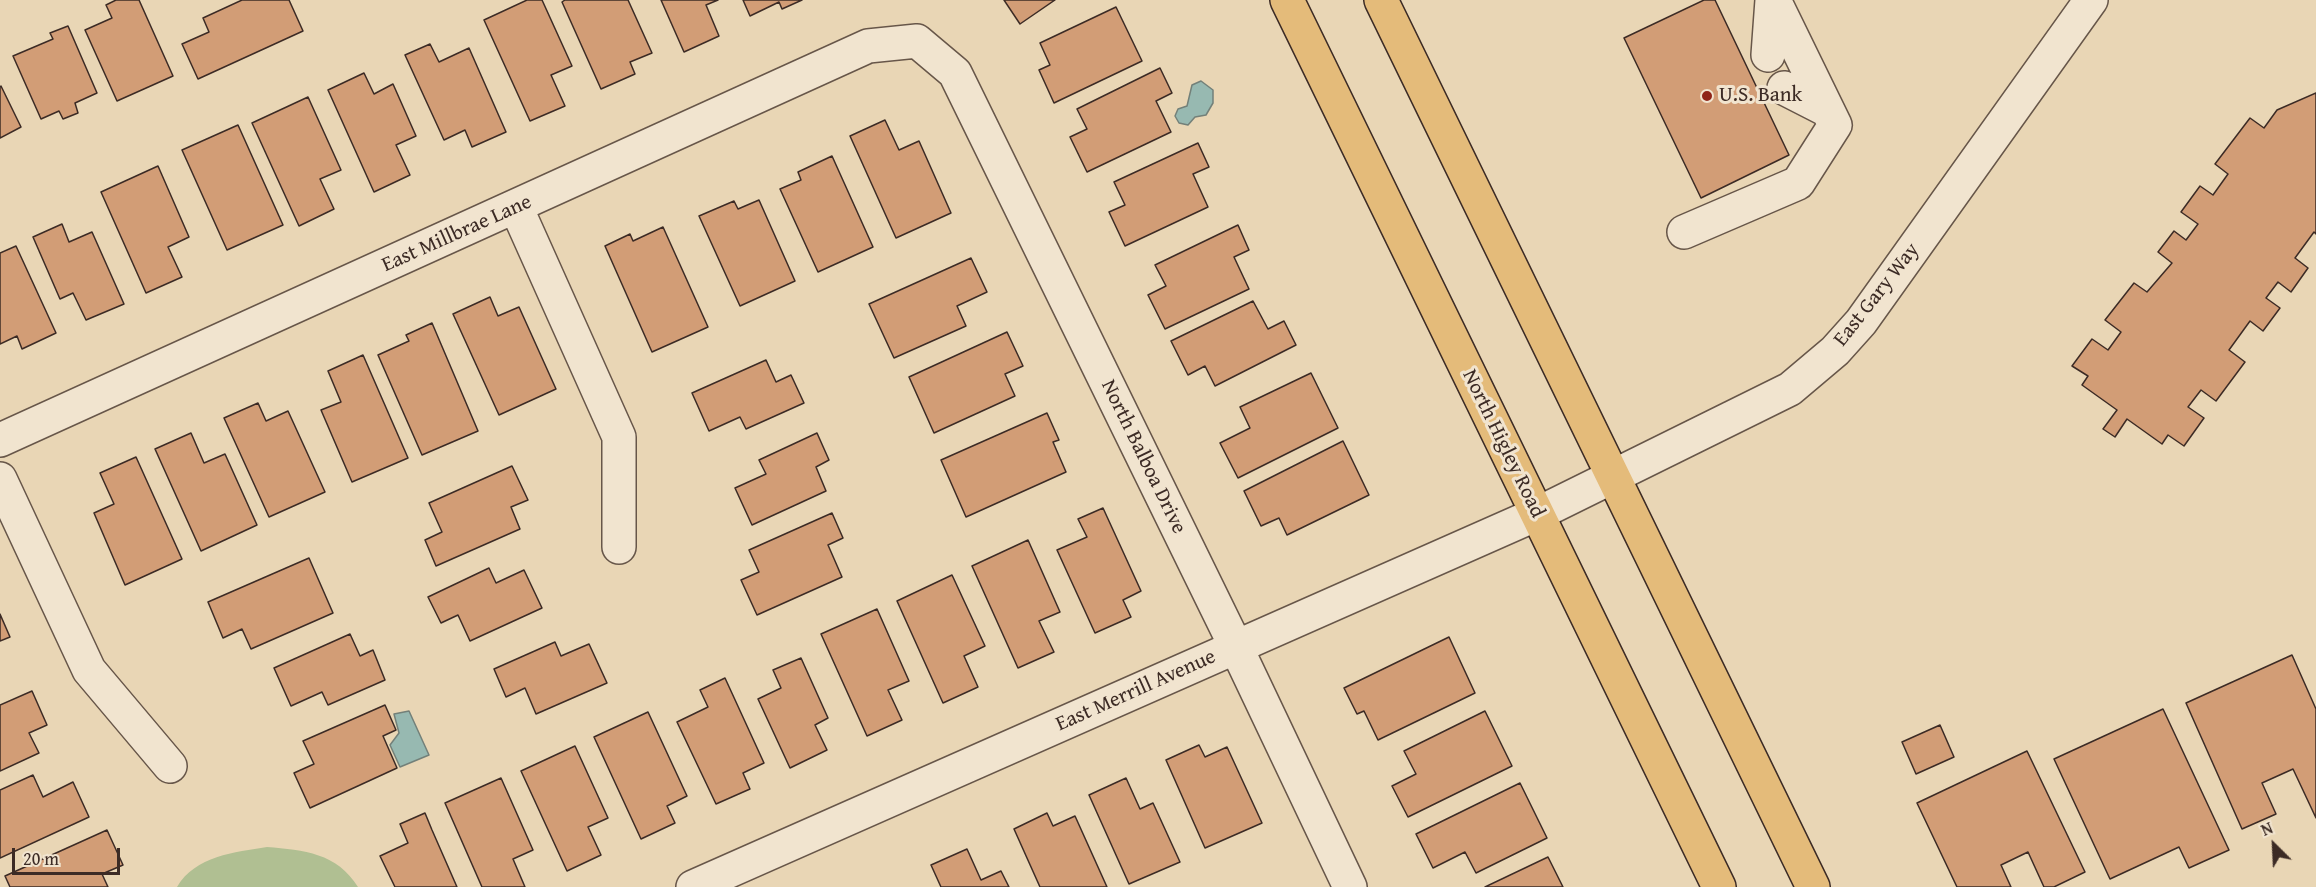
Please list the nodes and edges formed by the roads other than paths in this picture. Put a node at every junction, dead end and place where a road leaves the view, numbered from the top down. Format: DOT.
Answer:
graph roads {
  1 [pos="1287,0"];
  2 [pos="1381,0"];
  3 [pos="1773,0"];
  4 [pos="2091,0"];
  5 [pos="917,41"];
  6 [pos="1768,55"];
  7 [pos="1784,88"];
  8 [pos="1827,110"];
  9 [pos="516,207"];
  10 [pos="1684,232"];
  11 [pos="0,440"];
  12 [pos="0,478"];
  13 [pos="1612,478"];
  14 [pos="1578,495"];
  15 [pos="1538,514"];
  16 [pos="619,547"];
  17 [pos="1236,647"];
  18 [pos="170,766"];
  19 [pos="693,887"];
  20 [pos="1350,887"];
  21 [pos="1719,887"];
  22 [pos="1813,887"];
  1 -- 15 [label="main road, North Higley Road"];
  2 -- 13 [label="main road"];
  3 -- 6 [label="street"];
  3 -- 8 [label="street"];
  4 -- 13 [label="street, East Gary Way"];
  5 -- 9 [label="street, East Millbrae Lane"];
  5 -- 17 [label="street, North Balboa Drive"];
  7 -- 8 [label="street"];
  8 -- 10 [label="street"];
  9 -- 11 [label="street, East Millbrae Lane"];
  9 -- 16 [label="street"];
  12 -- 18 [label="street"];
  13 -- 14 [label="street, East Gary Way"];
  13 -- 22 [label="main road"];
  14 -- 15 [label="street, East Merrill Avenue"];
  15 -- 17 [label="street, East Merrill Avenue"];
  15 -- 21 [label="main road, North Higley Road"];
  17 -- 19 [label="street, East Merrill Avenue"];
  17 -- 20 [label="street, North Balboa Drive"];
}
